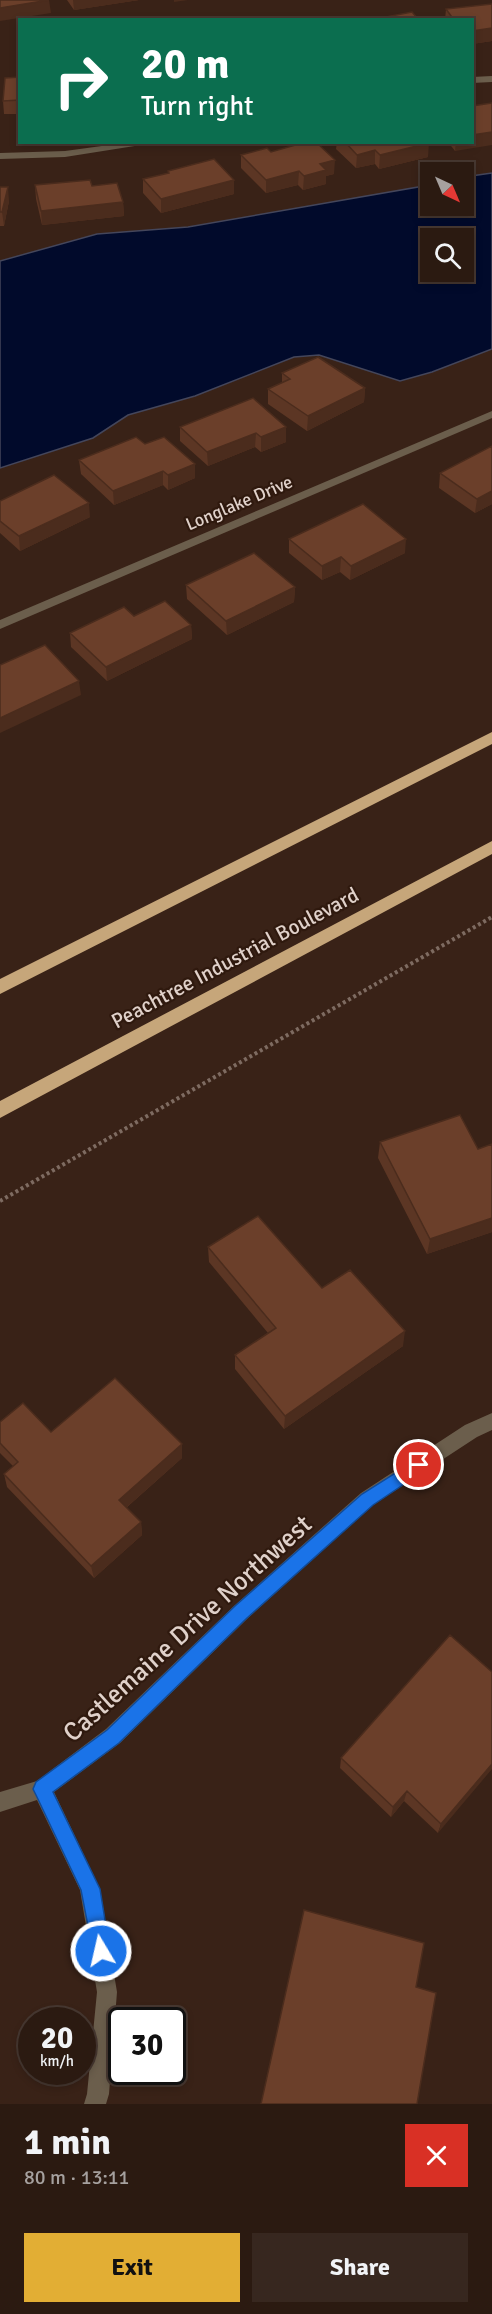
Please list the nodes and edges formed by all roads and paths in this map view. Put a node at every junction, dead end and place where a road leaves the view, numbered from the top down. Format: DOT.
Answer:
graph roads {
  1 [pos="474,80"];
  2 [pos="492,80"];
  3 [pos="141,144"];
  4 [pos="0,156"];
  5 [pos="492,414"];
  6 [pos="0,625"];
  7 [pos="492,737"];
  8 [pos="492,847"];
  9 [pos="492,917"];
  10 [pos="0,987"];
  11 [pos="0,1110"];
  12 [pos="0,1202"];
  13 [pos="492,1421"];
  14 [pos="42,1789"];
  15 [pos="0,1802"];
  16 [pos="95,2104"];
  1 -- 2 [label="street"];
  3 -- 4 [label="street"];
  5 -- 6 [label="street, Longlake Drive"];
  7 -- 10 [label="highway"];
  8 -- 11 [label="highway, Peachtree Industrial Boulevard"];
  9 -- 12 [label="path"];
  13 -- 14 [label="street, Castlemaine Drive Northwest"];
  14 -- 15 [label="street, Castlemaine Drive Northwest"];
  14 -- 16 [label="street"];
}
